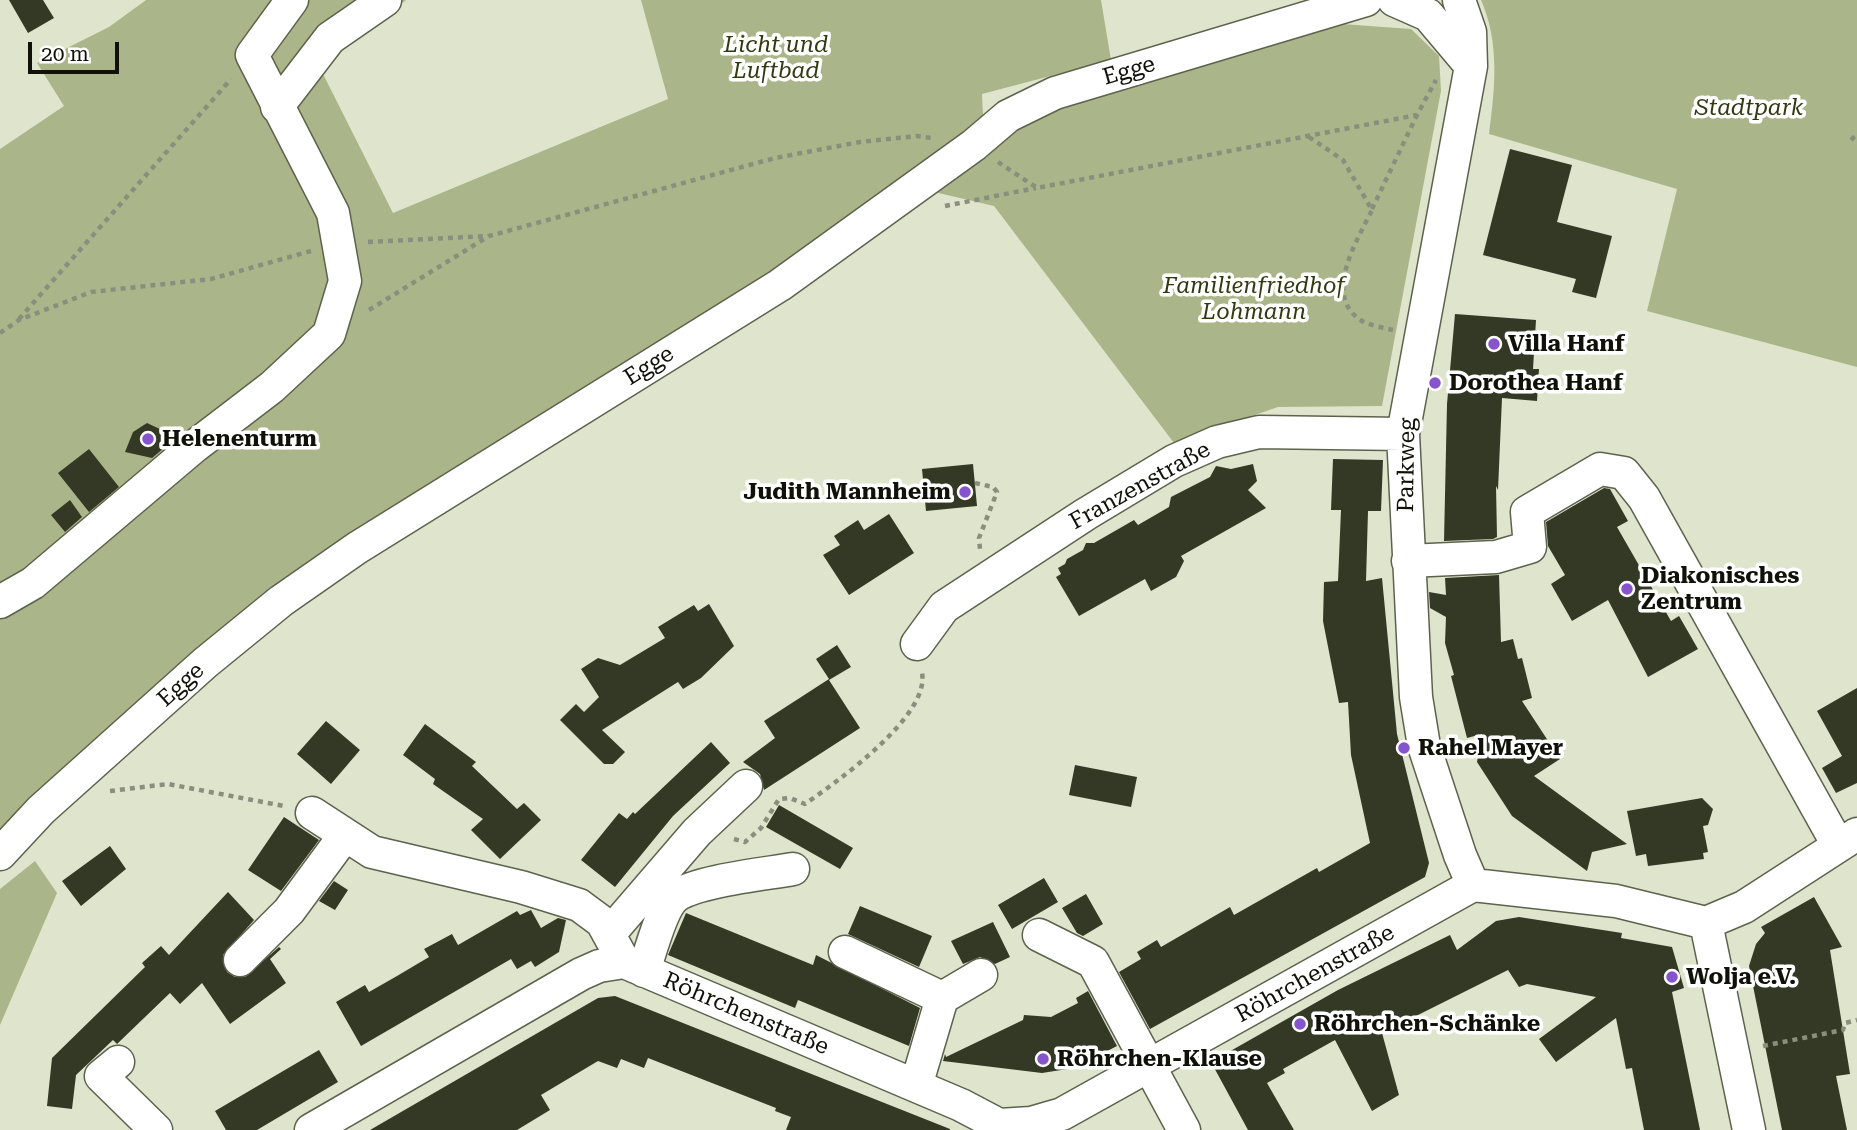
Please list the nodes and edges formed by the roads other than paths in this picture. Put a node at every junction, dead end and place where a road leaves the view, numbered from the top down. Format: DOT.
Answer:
graph roads {
  1 [pos="292,0"];
  2 [pos="385,0"];
  3 [pos="1366,0"];
  4 [pos="1394,0"];
  5 [pos="1459,0"];
  6 [pos="1471,66"];
  7 [pos="277,107"];
  8 [pos="1403,434"];
  9 [pos="1408,561"];
  10 [pos="0,602"];
  11 [pos="917,644"];
  12 [pos="746,786"];
  13 [pos="312,813"];
  14 [pos="345,835"];
  15 [pos="1847,840"];
  16 [pos="0,854"];
  17 [pos="793,869"];
  18 [pos="1473,885"];
  19 [pos="1706,923"];
  20 [pos="610,933"];
  21 [pos="1038,935"];
  22 [pos="845,952"];
  23 [pos="240,960"];
  24 [pos="634,966"];
  25 [pos="981,975"];
  26 [pos="942,998"];
  27 [pos="118,1062"];
  28 [pos="1150,1068"];
  29 [pos="916,1086"];
  30 [pos="997,1128"];
  31 [pos="156,1130"];
  32 [pos="311,1130"];
  33 [pos="1184,1130"];
  34 [pos="1749,1130"];
  1 -- 7 [label="street"];
  2 -- 7 [label="street"];
  3 -- 16 [label="street, Egge"];
  4 -- 6 [label="street"];
  5 -- 6 [label="street, Parkweg"];
  6 -- 8 [label="street, Parkweg"];
  7 -- 10 [label="street"];
  8 -- 9 [label="street, Parkweg"];
  8 -- 11 [label="street, Franzenstraße"];
  9 -- 15 [label="street"];
  9 -- 18 [label="street, Parkweg"];
  12 -- 20 [label="street"];
  13 -- 14 [label="street"];
  14 -- 20 [label="street"];
  14 -- 23 [label="street"];
  15 -- 19 [label="street"];
  17 -- 24 [label="street"];
  18 -- 19 [label="street"];
  18 -- 28 [label="street, Röhrchenstraße"];
  19 -- 34 [label="street"];
  20 -- 24 [label="street"];
  21 -- 28 [label="street"];
  22 -- 26 [label="street"];
  24 -- 29 [label="street, Röhrchenstraße"];
  24 -- 32 [label="street"];
  25 -- 26 [label="street"];
  26 -- 29 [label="street"];
  27 -- 31 [label="street"];
  28 -- 30 [label="street, Röhrchenstraße"];
  28 -- 33 [label="street"];
  29 -- 30 [label="street, Röhrchenstraße"];
}
